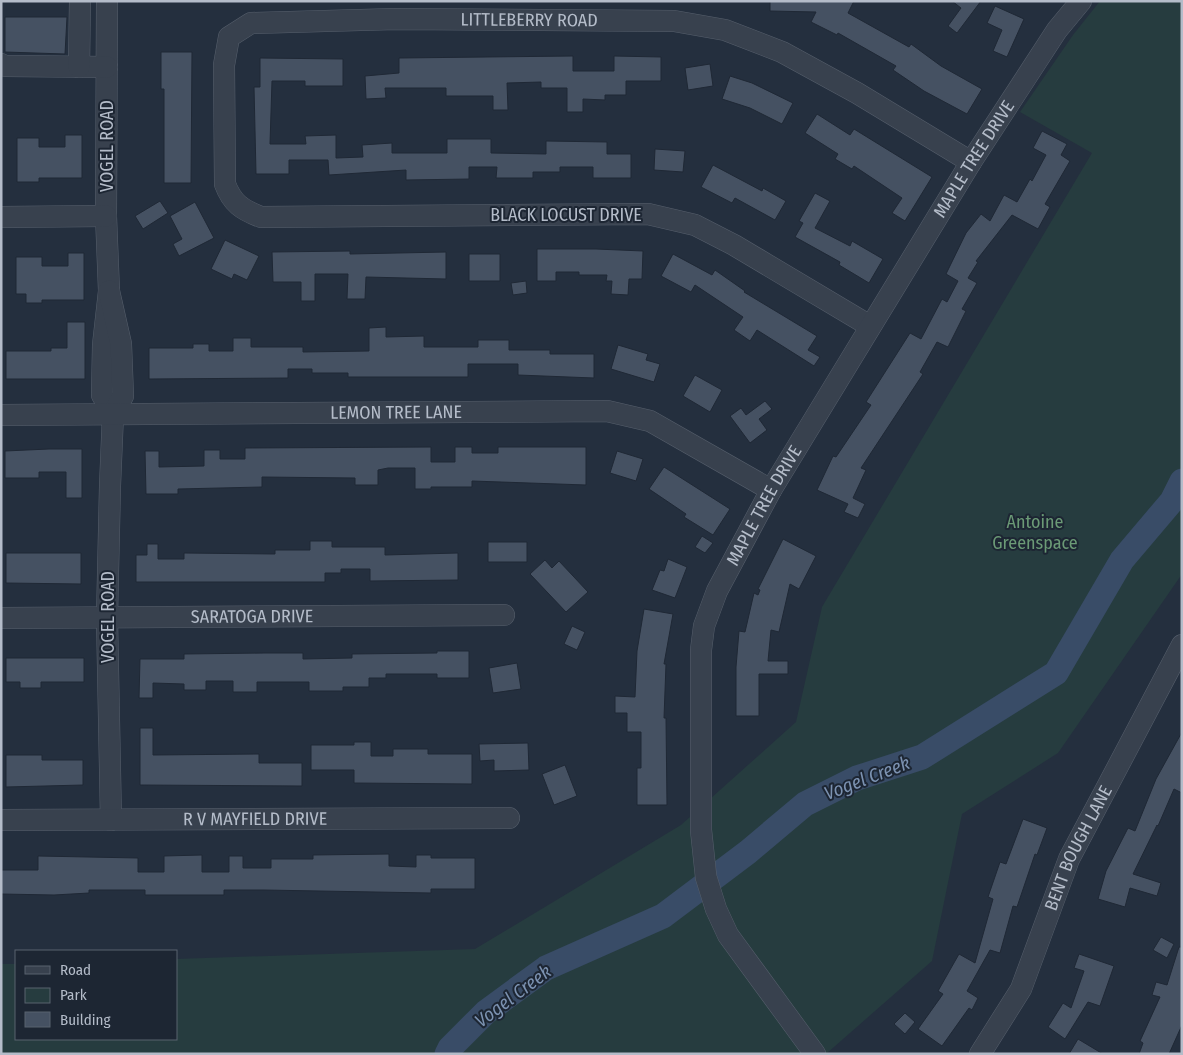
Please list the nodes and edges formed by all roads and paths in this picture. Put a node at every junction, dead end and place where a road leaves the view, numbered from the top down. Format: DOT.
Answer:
graph roads {
  1 [pos="80,1"];
  2 [pos="107,1"];
  3 [pos="1080,2"];
  4 [pos="395,10"];
  5 [pos="1,64"];
  6 [pos="79,67"];
  7 [pos="107,67"];
  8 [pos="971,162"];
  9 [pos="237,205"];
  10 [pos="1,216"];
  11 [pos="106,216"];
  12 [pos="870,326"];
  13 [pos="1,414"];
  14 [pos="113,414"];
  15 [pos="771,490"];
  16 [pos="504,615"];
  17 [pos="1,618"];
  18 [pos="107,618"];
  19 [pos="1182,645"];
  20 [pos="509,818"];
  21 [pos="1,820"];
  22 [pos="111,820"];
  23 [pos="815,1054"];
  24 [pos="980,1054"];
  1 -- 6 [label="street"];
  2 -- 7 [label="street, VOGEL ROAD"];
  3 -- 8 [label="street, MAPLE TREE DRIVE"];
  4 -- 8 [label="street, LITTLEBERRY ROAD"];
  4 -- 9 [label="street, LITTLEBERRY ROAD"];
  5 -- 6 [label="street"];
  6 -- 7 [label="street"];
  7 -- 11 [label="street, VOGEL ROAD"];
  8 -- 12 [label="street, MAPLE TREE DRIVE"];
  9 -- 12 [label="street, BLACK LOCUST DRIVE"];
  10 -- 11 [label="street"];
  11 -- 14 [label="street, VOGEL ROAD"];
  12 -- 15 [label="street, MAPLE TREE DRIVE"];
  13 -- 14 [label="street, LEMON TREE LANE"];
  14 -- 15 [label="street, LEMON TREE LANE"];
  14 -- 18 [label="street, VOGEL ROAD"];
  15 -- 23 [label="street, MAPLE TREE DRIVE"];
  16 -- 18 [label="street, SARATOGA DRIVE"];
  17 -- 18 [label="street, SARATOGA DRIVE"];
  18 -- 22 [label="street, VOGEL ROAD"];
  19 -- 24 [label="street, BENT BOUGH LANE"];
  20 -- 22 [label="street, R V MAYFIELD DRIVE"];
  21 -- 22 [label="street, R V MAYFIELD DRIVE"];
}
